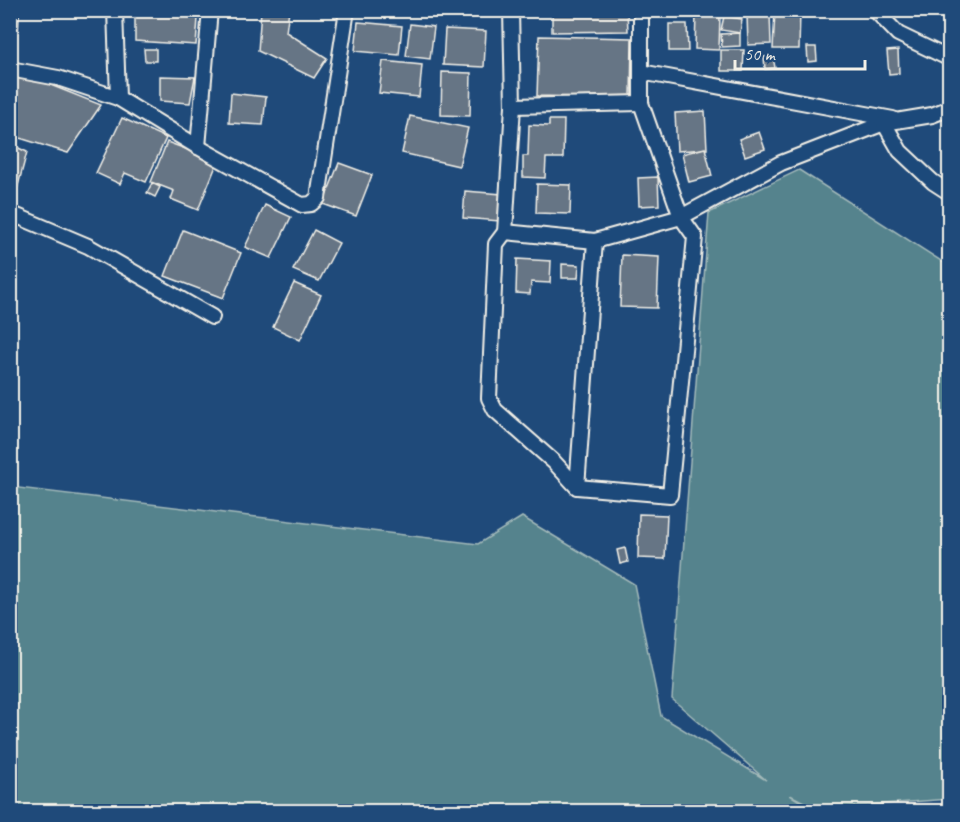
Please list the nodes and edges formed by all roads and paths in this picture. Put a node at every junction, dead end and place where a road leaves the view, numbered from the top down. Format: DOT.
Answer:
graph roads {
  1 [pos="11,10"];
  2 [pos="115,10"];
  3 [pos="210,10"];
  4 [pos="347,10"];
  5 [pos="511,10"];
  6 [pos="641,10"];
  7 [pos="875,10"];
  8 [pos="10,28"];
  9 [pos="950,59"];
  10 [pos="10,69"];
  11 [pos="641,72"];
  12 [pos="118,98"];
  13 [pos="641,103"];
  14 [pos="513,106"];
  15 [pos="950,108"];
  16 [pos="900,120"];
  17 [pos="884,123"];
  18 [pos="198,147"];
  19 [pos="950,193"];
  20 [pos="10,213"];
  21 [pos="681,217"];
  22 [pos="505,232"];
  23 [pos="596,241"];
  24 [pos="212,317"];
  25 [pos="577,487"];
  1 -- 8 [label="street"];
  2 -- 12 [label="street"];
  3 -- 18 [label="street"];
  4 -- 18 [label="street"];
  5 -- 14 [label="street"];
  6 -- 11 [label="street"];
  7 -- 9 [label="street"];
  10 -- 12 [label="street"];
  11 -- 13 [label="street"];
  11 -- 16 [label="street"];
  12 -- 18 [label="street"];
  13 -- 14 [label="street"];
  13 -- 21 [label="street"];
  14 -- 22 [label="street"];
  15 -- 16 [label="street"];
  16 -- 17 [label="street"];
  17 -- 19 [label="street"];
  17 -- 21 [label="street"];
  20 -- 24 [label="street"];
  21 -- 23 [label="street"];
  21 -- 25 [label="street"];
  22 -- 23 [label="street"];
  22 -- 25 [label="street"];
  23 -- 25 [label="street"];
}
